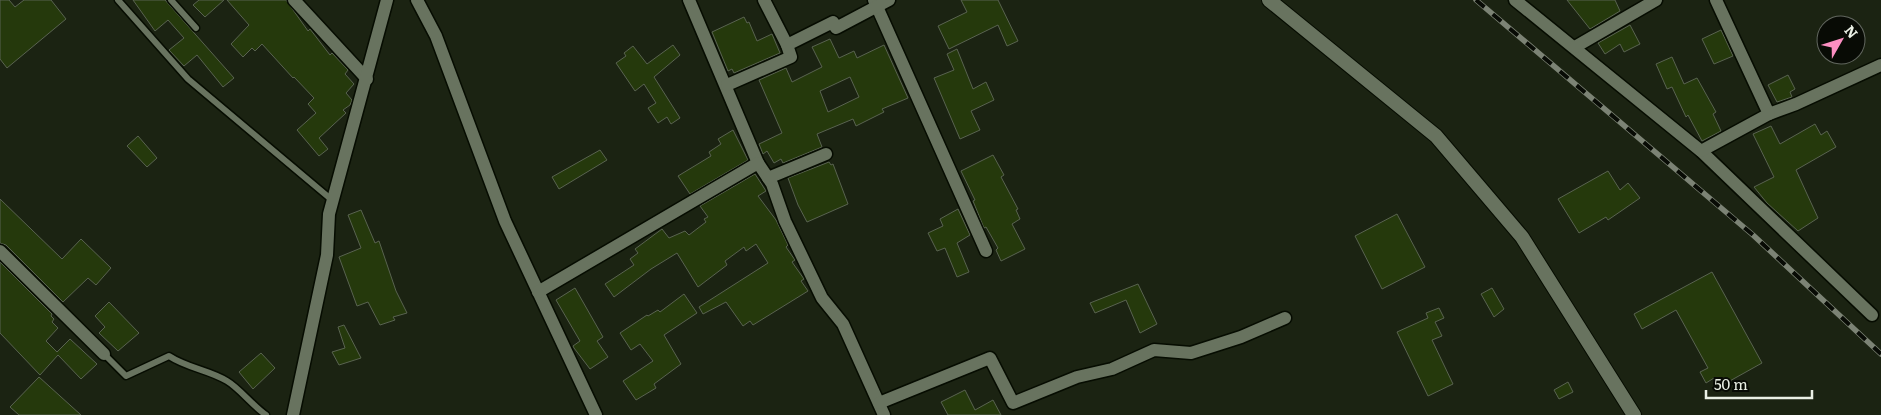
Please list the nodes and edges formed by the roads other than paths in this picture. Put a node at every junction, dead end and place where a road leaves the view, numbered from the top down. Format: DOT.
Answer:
graph roads {
  1 [pos="118,0"];
  2 [pos="171,0"];
  3 [pos="294,0"];
  4 [pos="387,0"];
  5 [pos="417,0"];
  6 [pos="689,0"];
  7 [pos="764,0"];
  8 [pos="889,0"];
  9 [pos="1269,0"];
  10 [pos="1515,0"];
  11 [pos="1656,0"];
  12 [pos="1716,0"];
  13 [pos="875,3"];
  14 [pos="196,28"];
  15 [pos="787,45"];
  16 [pos="1575,47"];
  17 [pos="1881,65"];
  18 [pos="367,79"];
  19 [pos="727,85"];
  20 [pos="1769,114"];
  21 [pos="1701,151"];
  22 [pos="826,154"];
  23 [pos="758,163"];
  24 [pos="768,178"];
  25 [pos="332,200"];
  26 [pos="0,251"];
  27 [pos="986,251"];
  28 [pos="538,292"];
  29 [pos="1872,315"];
  30 [pos="1285,318"];
  31 [pos="104,354"];
  32 [pos="881,409"];
  33 [pos="292,414"];
  34 [pos="266,415"];
  35 [pos="596,415"];
  36 [pos="1634,415"];
  1 -- 25 [label="lane"];
  2 -- 14 [label="lane"];
  3 -- 18 [label="street"];
  4 -- 18 [label="street"];
  5 -- 28 [label="street"];
  6 -- 19 [label="street"];
  7 -- 15 [label="street"];
  8 -- 13 [label="street"];
  9 -- 36 [label="street"];
  10 -- 16 [label="street"];
  11 -- 16 [label="street"];
  12 -- 20 [label="street"];
  13 -- 15 [label="street"];
  13 -- 27 [label="street"];
  15 -- 19 [label="street"];
  16 -- 21 [label="street"];
  17 -- 20 [label="street"];
  18 -- 25 [label="street"];
  19 -- 23 [label="street"];
  20 -- 21 [label="street"];
  21 -- 29 [label="street"];
  22 -- 24 [label="street"];
  23 -- 24 [label="street"];
  23 -- 28 [label="street"];
  24 -- 32 [label="street"];
  25 -- 33 [label="street"];
  26 -- 31 [label="street"];
  28 -- 35 [label="street"];
  30 -- 32 [label="street"];
  31 -- 34 [label="lane"];
}
